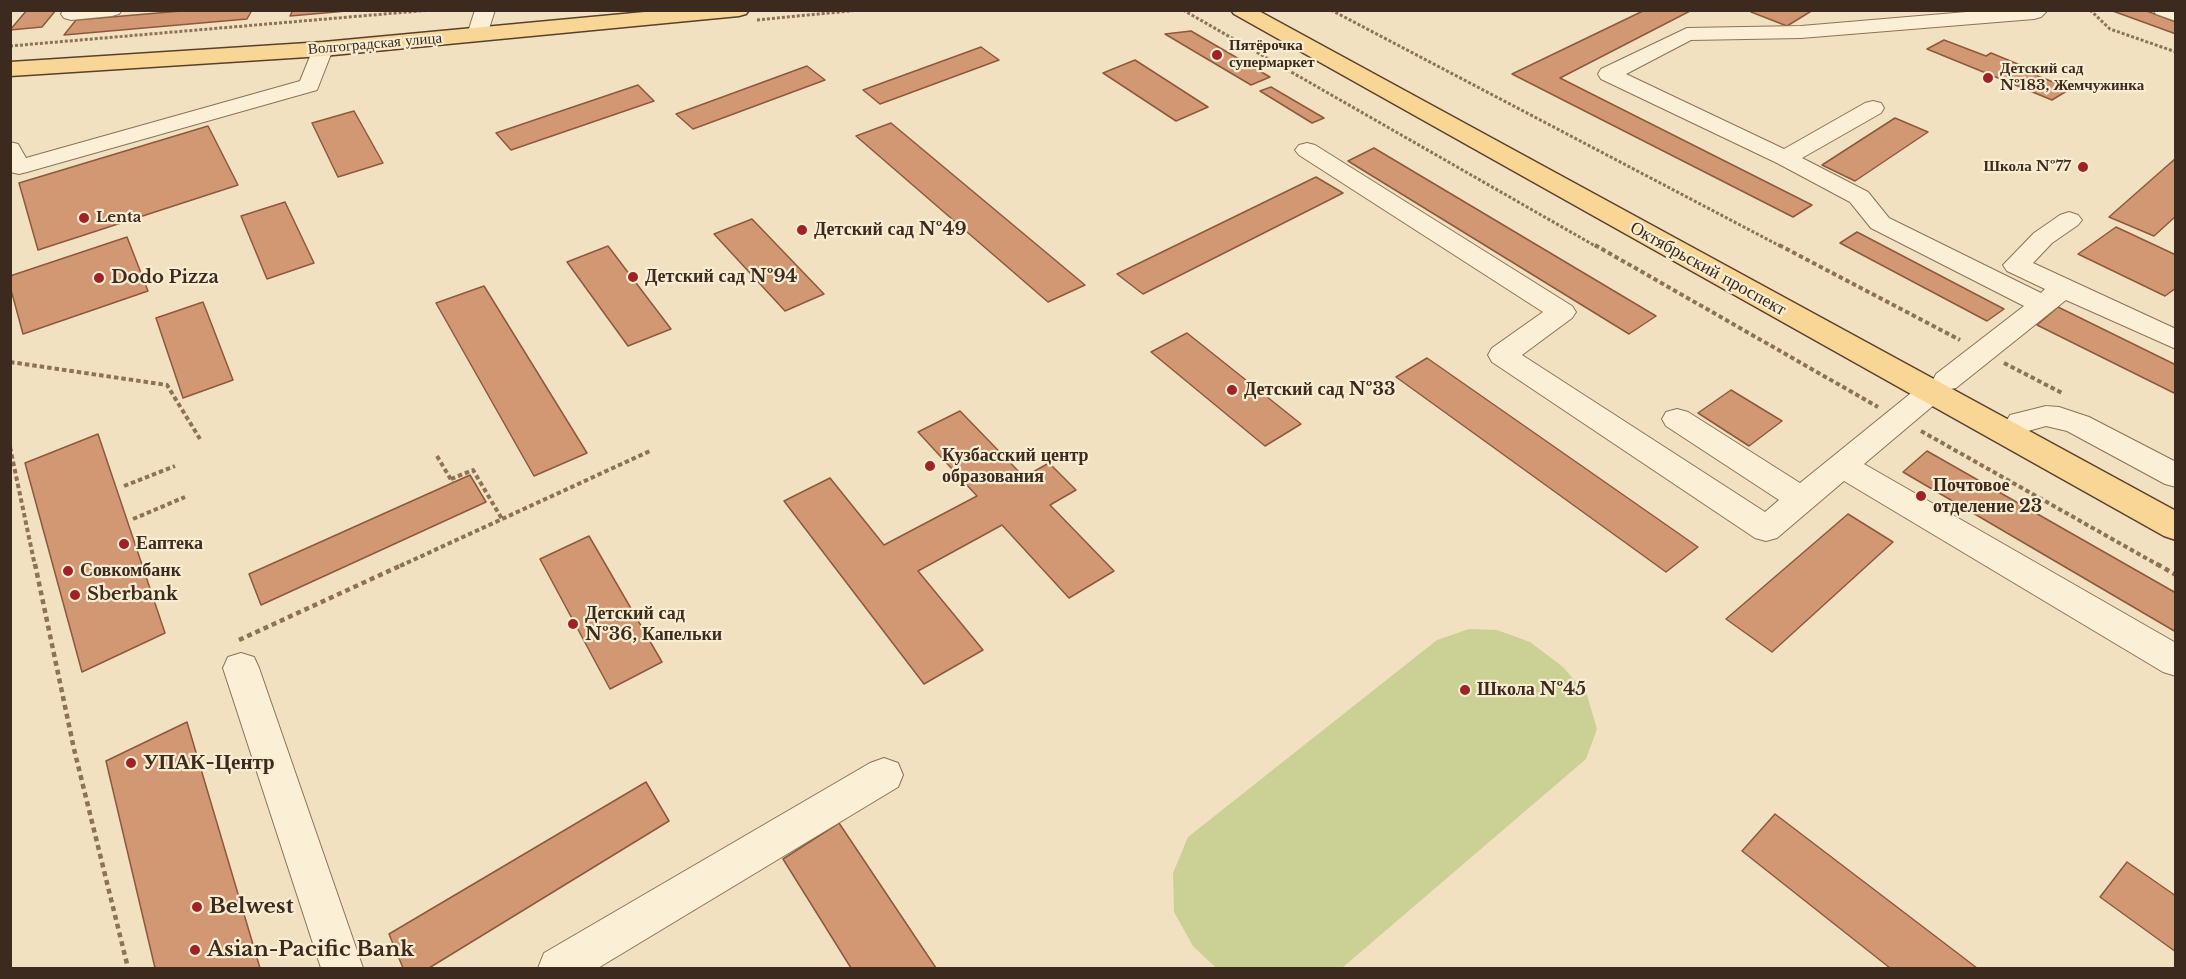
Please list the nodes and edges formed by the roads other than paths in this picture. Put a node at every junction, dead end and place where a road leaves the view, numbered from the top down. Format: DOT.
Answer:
graph roads {
  1 [pos="74,10"];
  2 [pos="112,10"];
  3 [pos="485,10"];
  4 [pos="739,10"];
  5 [pos="1241,10"];
  6 [pos="1264,10"];
  7 [pos="1845,10"];
  8 [pos="1938,10"];
  9 [pos="2038,10"];
  10 [pos="2163,10"];
  11 [pos="1722,15"];
  12 [pos="2175,15"];
  13 [pos="1914,21"];
  14 [pos="1801,32"];
  15 [pos="1687,34"];
  16 [pos="477,35"];
  17 [pos="323,50"];
  18 [pos="10,69"];
  19 [pos="1873,108"];
  20 [pos="10,149"];
  21 [pos="1307,150"];
  22 [pos="1785,158"];
  23 [pos="2069,220"];
  24 [pos="2054,296"];
  25 [pos="2175,340"];
  26 [pos="1938,387"];
  27 [pos="1677,419"];
  28 [pos="2021,422"];
  29 [pos="1842,465"];
  30 [pos="2175,476"];
  31 [pos="1801,499"];
  32 [pos="2175,506"];
  33 [pos="2175,527"];
  34 [pos="237,655"];
  35 [pos="2175,661"];
  36 [pos="884,775"];
  37 [pos="342,969"];
  38 [pos="559,969"];
  1 -- 2 [label="lane"];
  3 -- 16 [label="lane"];
  4 -- 16 [label="main road, Волгоградская улица"];
  5 -- 26 [label="main road, Октябрьский проспект"];
  6 -- 26 [label="main road, Октябрьский проспект"];
  7 -- 14 [label="lane"];
  8 -- 13 [label="lane"];
  9 -- 13 [label="lane"];
  10 -- 12 [label="lane"];
  11 -- 15 [label="lane"];
  13 -- 14 [label="lane"];
  14 -- 15 [label="lane"];
  15 -- 22 [label="lane"];
  16 -- 17 [label="main road, Волгоградская улица"];
  17 -- 18 [label="main road, Волгоградская улица"];
  17 -- 20 [label="lane"];
  19 -- 22 [label="lane"];
  21 -- 31 [label="lane"];
  22 -- 24 [label="lane"];
  23 -- 24 [label="lane"];
  24 -- 25 [label="lane"];
  24 -- 26 [label="lane"];
  26 -- 28 [label="main road, Октябрьский проспект"];
  26 -- 29 [label="lane"];
  26 -- 33 [label="main road, Октябрьский проспект"];
  27 -- 31 [label="lane"];
  28 -- 30 [label="lane"];
  28 -- 32 [label="main road, Октябрьский проспект"];
  29 -- 31 [label="lane"];
  29 -- 35 [label="lane"];
  34 -- 37 [label="lane"];
  36 -- 38 [label="lane"];
}
